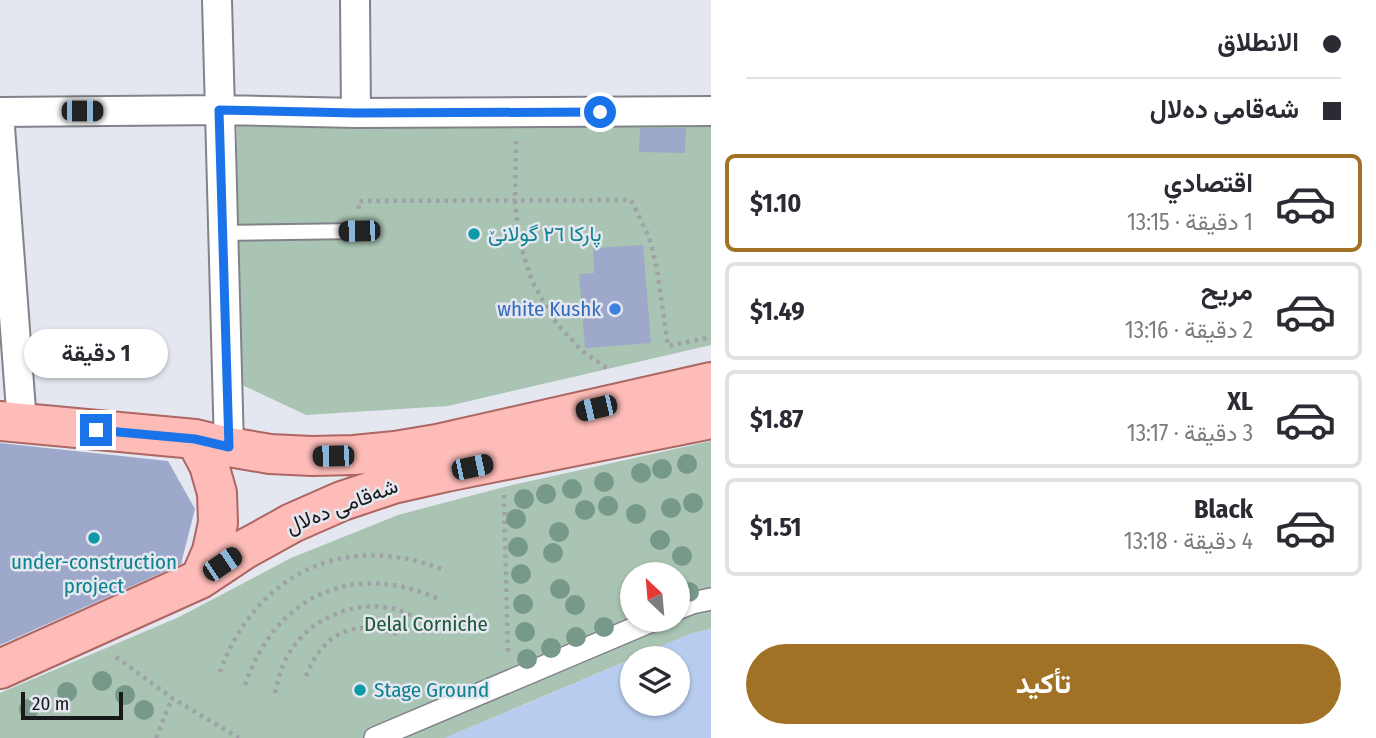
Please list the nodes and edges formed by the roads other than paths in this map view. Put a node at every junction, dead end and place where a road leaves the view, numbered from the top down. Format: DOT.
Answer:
graph roads {
  1 [pos="217,0"];
  2 [pos="355,0"];
  3 [pos="219,110"];
  4 [pos="711,111"];
  5 [pos="0,112"];
  6 [pos="356,113"];
  7 [pos="0,127"];
  8 [pos="359,231"];
  9 [pos="222,233"];
  10 [pos="711,382"];
  11 [pos="711,419"];
  12 [pos="11,422"];
  13 [pos="212,443"];
  14 [pos="200,579"];
  15 [pos="711,599"];
  16 [pos="690,604"];
  17 [pos="625,632"];
  18 [pos="0,669"];
  19 [pos="375,738"];
  1 -- 3 [label="street"];
  2 -- 6 [label="street"];
  3 -- 5 [label="street"];
  3 -- 6 [label="street"];
  3 -- 9 [label="street"];
  4 -- 6 [label="street"];
  7 -- 12 [label="street"];
  8 -- 9 [label="lane"];
  9 -- 13 [label="street"];
  10 -- 13 [label="main road, شەقامی دەلال"];
  11 -- 14 [label="main road, شەقامی دەلال"];
  12 -- 13 [label="main road, شەقامی دەلال"];
  13 -- 14 [label="main road"];
  14 -- 18 [label="main road, شەقامی دەلال"];
  15 -- 16 [label="street"];
  17 -- 19 [label="street"];
}
